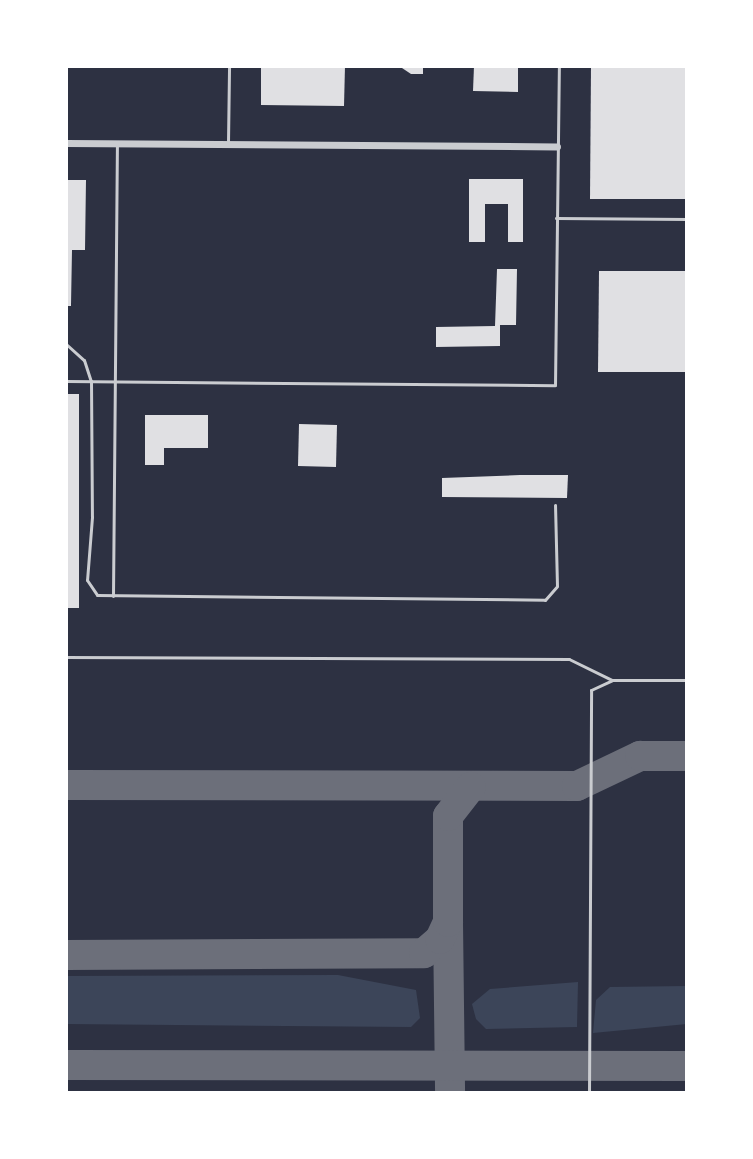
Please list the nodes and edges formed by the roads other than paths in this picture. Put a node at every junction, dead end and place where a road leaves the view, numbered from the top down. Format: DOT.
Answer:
graph roads {
  1 [pos="229,66"];
  2 [pos="559,66"];
  3 [pos="66,143"];
  4 [pos="117,144"];
  5 [pos="228,144"];
  6 [pos="557,146"];
  7 [pos="556,218"];
  8 [pos="687,219"];
  9 [pos="66,344"];
  10 [pos="66,381"];
  11 [pos="91,381"];
  12 [pos="115,382"];
  13 [pos="555,505"];
  14 [pos="113,596"];
  15 [pos="66,657"];
  16 [pos="612,680"];
  17 [pos="687,680"];
  18 [pos="589,1093"];
  1 -- 5 [label="lane"];
  2 -- 6 [label="lane"];
  3 -- 4 [label="street"];
  4 -- 5 [label="street"];
  4 -- 12 [label="lane"];
  5 -- 6 [label="street"];
  6 -- 7 [label="lane"];
  7 -- 8 [label="lane"];
  7 -- 12 [label="lane"];
  9 -- 11 [label="lane"];
  10 -- 11 [label="lane"];
  11 -- 12 [label="lane"];
  11 -- 14 [label="lane"];
  12 -- 14 [label="lane"];
  13 -- 14 [label="lane"];
  15 -- 16 [label="lane"];
  16 -- 17 [label="lane"];
  16 -- 18 [label="lane"];
}
